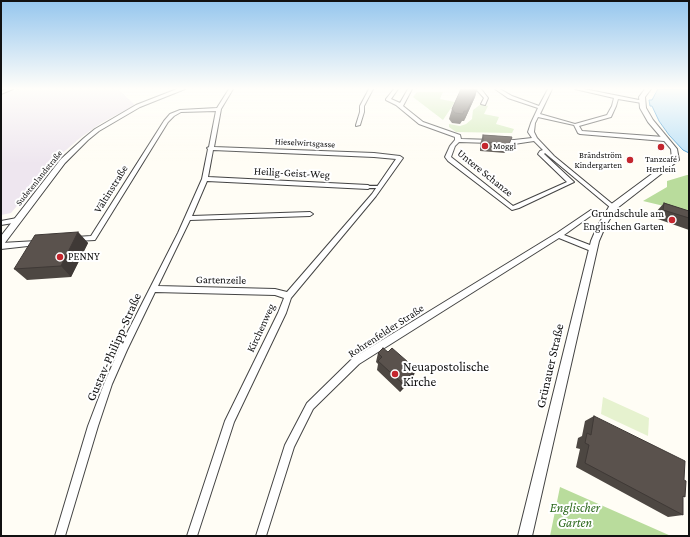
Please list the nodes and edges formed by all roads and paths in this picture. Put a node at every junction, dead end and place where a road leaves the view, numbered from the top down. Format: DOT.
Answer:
graph roads {
  1 [pos="124,114"];
  2 [pos="174,114"];
  3 [pos="218,114"];
  4 [pos="361,114"];
  5 [pos="410,114"];
  6 [pos="610,114"];
  7 [pos="647,114"];
  8 [pos="537,115"];
  9 [pos="575,124"];
  10 [pos="358,125"];
  11 [pos="535,139"];
  12 [pos="664,139"];
  13 [pos="458,140"];
  14 [pos="210,148"];
  15 [pos="546,151"];
  16 [pos="400,158"];
  17 [pos="205,179"];
  18 [pos="368,186"];
  19 [pos="379,187"];
  20 [pos="613,207"];
  21 [pos="593,212"];
  22 [pos="310,214"];
  23 [pos="187,218"];
  24 [pos="17,220"];
  25 [pos="1,223"];
  26 [pos="559,235"];
  27 [pos="70,240"];
  28 [pos="1,242"];
  29 [pos="47,242"];
  30 [pos="1,246"];
  31 [pos="593,249"];
  32 [pos="153,289"];
  33 [pos="288,296"];
  34 [pos="60,536"];
  35 [pos="192,536"];
  36 [pos="261,536"];
  37 [pos="525,536"];
  1 -- 24 [label="street, Sudetenlandstraße"];
  2 -- 27 [label="street, Vältinstraße"];
  3 -- 14 [label="street, Gustav-Philipp-Straße"];
  4 -- 10 [label="street"];
  5 -- 13 [label="street"];
  6 -- 9 [label="street"];
  7 -- 12 [label="street"];
  8 -- 9 [label="street"];
  8 -- 11 [label="street"];
  9 -- 12 [label="street"];
  11 -- 13 [label="street"];
  11 -- 15 [label="street"];
  12 -- 20 [label="street"];
  13 -- 15 [label="street, Untere Schanze"];
  14 -- 16 [label="street, Hieselwirtsgasse"];
  14 -- 17 [label="street, Gustav-Philipp-Straße"];
  15 -- 20 [label="street"];
  16 -- 19 [label="street, Kirchenweg"];
  17 -- 18 [label="street, Heilig-Geist-Weg"];
  17 -- 23 [label="street, Gustav-Philipp-Straße"];
  18 -- 19 [label="street, Heilig-Geist-Weg"];
  19 -- 33 [label="street, Kirchenweg"];
  20 -- 31 [label="street, Grünauer Straße"];
  21 -- 26 [label="street, Rohrenfelder Straße"];
  22 -- 23 [label="street"];
  23 -- 32 [label="street, Gustav-Philipp-Straße"];
  24 -- 25 [label="street"];
  24 -- 28 [label="street, Sudetenlandstraße"];
  26 -- 31 [label="street"];
  26 -- 36 [label="street, Rohrenfelder Straße"];
  29 -- 30 [label="street"];
  31 -- 37 [label="street, Grünauer Straße"];
  32 -- 33 [label="street, Gartenzeile"];
  32 -- 34 [label="street, Gustav-Philipp-Straße"];
  33 -- 35 [label="street, Kirchenweg"];
}
